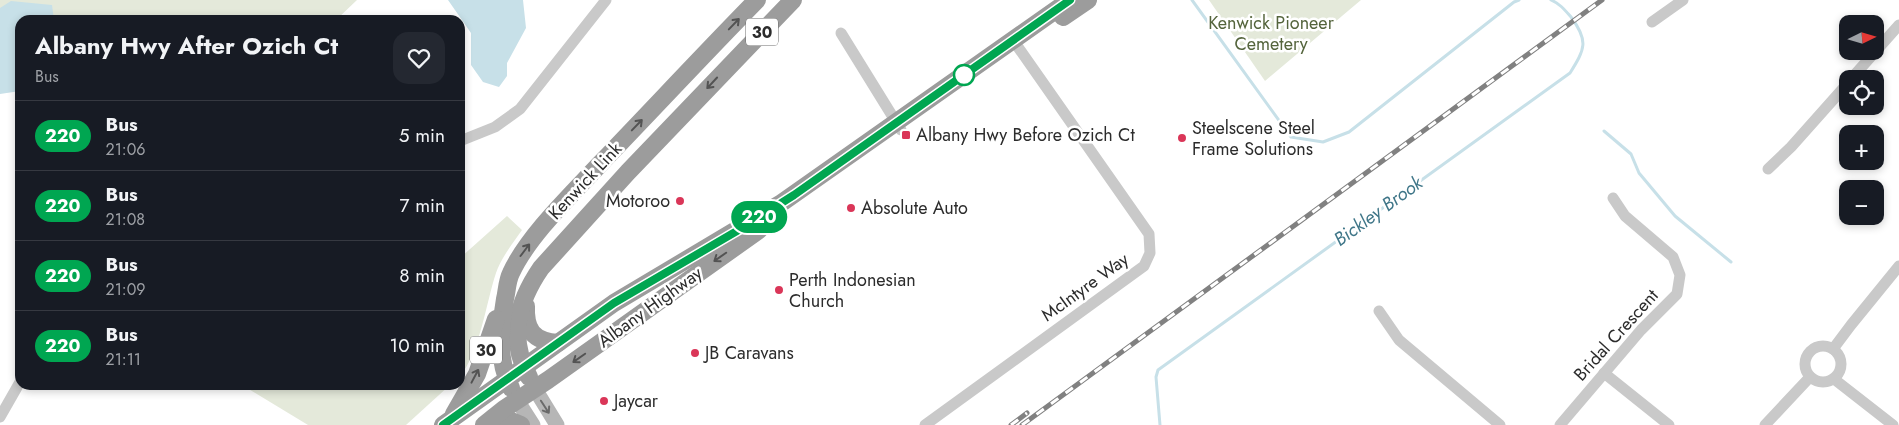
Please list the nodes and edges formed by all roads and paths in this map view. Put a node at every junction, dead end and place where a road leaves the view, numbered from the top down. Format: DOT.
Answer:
graph roads {
  1 [pos="606,0"];
  2 [pos="757,0"];
  3 [pos="793,0"];
  4 [pos="1070,0"];
  5 [pos="1088,0"];
  6 [pos="1683,0"];
  7 [pos="1652,22"];
  8 [pos="1899,24"];
  9 [pos="841,33"];
  10 [pos="1016,44"];
  11 [pos="1859,70"];
  12 [pos="1839,93"];
  13 [pos="899,126"];
  14 [pos="465,139"];
  15 [pos="1768,169"];
  16 [pos="1613,198"];
  17 [pos="1899,266"];
  18 [pos="510,276"];
  19 [pos="529,285"];
  20 [pos="1379,311"];
  21 [pos="558,343"];
  22 [pos="1833,350"];
  23 [pos="523,367"];
  24 [pos="1604,373"];
  25 [pos="1810,377"];
  26 [pos="506,379"];
  27 [pos="1834,379"];
  28 [pos="535,389"];
  29 [pos="15,390"];
  30 [pos="517,400"];
  31 [pos="0,417"];
  32 [pos="489,421"];
  33 [pos="447,422"];
  34 [pos="521,425"];
  35 [pos="533,425"];
  36 [pos="557,425"];
  37 [pos="925,425"];
  38 [pos="1500,425"];
  39 [pos="1560,425"];
  40 [pos="1668,425"];
  41 [pos="1765,425"];
  42 [pos="1893,425"];
  1 -- 14 [label="street"];
  18 -- 2 [label="highway, Kenwick Link / 30, one-way"];
  3 -- 19 [label="highway, Kenwick Link / 30, one-way"];
  4 -- 10 [label="highway, Albany Highway"];
  5 -- 10 [label="highway, Albany Highway"];
  6 -- 7 [label="street"];
  8 -- 11 [label="street"];
  9 -- 13 [label="street"];
  10 -- 13 [label="highway, Albany Highway"];
  10 -- 37 [label="street, McIntyre Way"];
  12 -- 15 [label="street"];
  13 -- 21 [label="highway, Albany Highway"];
  13 -- 28 [label="highway, Albany Highway, one-way"];
  16 -- 24 [label="street, Bridal Crescent"];
  17 -- 22 [label="street"];
  18 -- 26 [label="highway, Kenwick Link / 30"];
  33 -- 18 [label="highway, 30, one-way"];
  19 -- 21 [label="highway"];
  19 -- 23 [label="highway, Kenwick Link / 30"];
  20 -- 38 [label="street"];
  21 -- 23 [label="highway, Albany Highway"];
  22 -- 25 [label="street"];
  22 -- 27 [label="street"];
  23 -- 26 [label="highway, Albany Highway / 30"];
  23 -- 28 [label="highway, Kenwick Link / 30"];
  24 -- 39 [label="street, Bridal Crescent"];
  24 -- 40 [label="street"];
  25 -- 27 [label="street"];
  25 -- 41 [label="street"];
  26 -- 30 [label="highway, Kenwick Link"];
  26 -- 33 [label="highway, Albany Highway / 30"];
  27 -- 42 [label="street"];
  28 -- 30 [label="highway, Albany Highway"];
  28 -- 36 [label="main road, one-way"];
  29 -- 31 [label="street"];
  30 -- 32 [label="highway, Albany Highway"];
  30 -- 35 [label="main road"];
  32 -- 34 [label="highway"];
}
